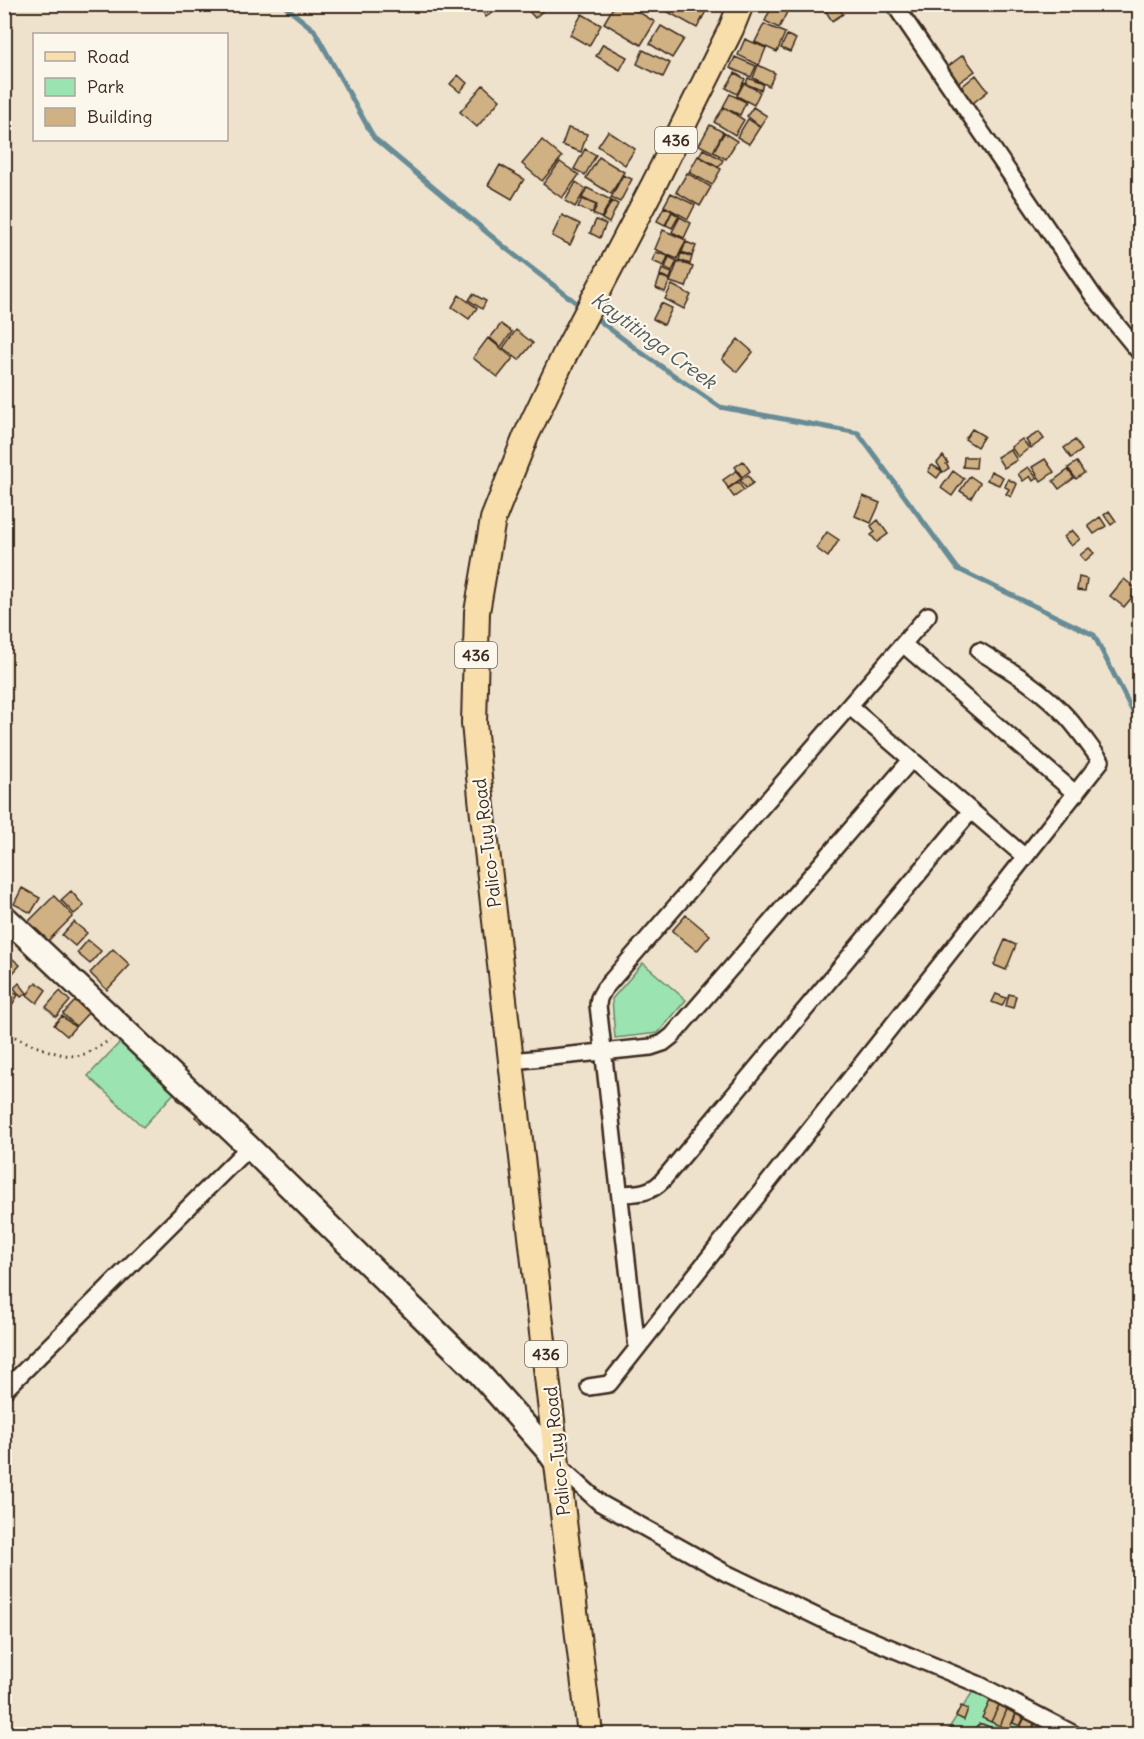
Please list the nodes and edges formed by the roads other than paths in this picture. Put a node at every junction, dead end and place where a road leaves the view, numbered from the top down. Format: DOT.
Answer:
graph roads {
  1 [pos="741,4"];
  2 [pos="894,4"];
  3 [pos="1140,353"];
  4 [pos="928,615"];
  5 [pos="903,644"];
  6 [pos="979,651"];
  7 [pos="849,706"];
  8 [pos="911,760"];
  9 [pos="1076,794"];
  10 [pos="971,811"];
  11 [pos="1025,857"];
  12 [pos="4,916"];
  13 [pos="603,1052"];
  14 [pos="512,1060"];
  15 [pos="249,1147"];
  16 [pos="620,1194"];
  17 [pos="637,1348"];
  18 [pos="589,1387"];
  19 [pos="4,1390"];
  20 [pos="557,1464"];
  21 [pos="590,1734"];
  22 [pos="977,1734"];
  23 [pos="993,1734"];
  24 [pos="1074,1734"];
  1 -- 14 [label="main road, Palico-Tuy Road / 436"];
  2 -- 3 [label="street"];
  4 -- 5 [label="street"];
  5 -- 7 [label="street"];
  5 -- 9 [label="street"];
  6 -- 9 [label="street"];
  7 -- 8 [label="street"];
  7 -- 13 [label="street"];
  8 -- 10 [label="street"];
  8 -- 13 [label="street"];
  9 -- 11 [label="street"];
  10 -- 11 [label="street"];
  10 -- 16 [label="street"];
  11 -- 17 [label="street"];
  12 -- 15 [label="street"];
  13 -- 14 [label="street"];
  13 -- 16 [label="street"];
  14 -- 20 [label="main road, Palico-Tuy Road / 436"];
  15 -- 19 [label="street"];
  15 -- 20 [label="street"];
  16 -- 17 [label="street"];
  17 -- 18 [label="street"];
  20 -- 21 [label="main road, Palico-Tuy Road / 436"];
  20 -- 24 [label="street"];
  22 -- 23 [label="lane"];
}
